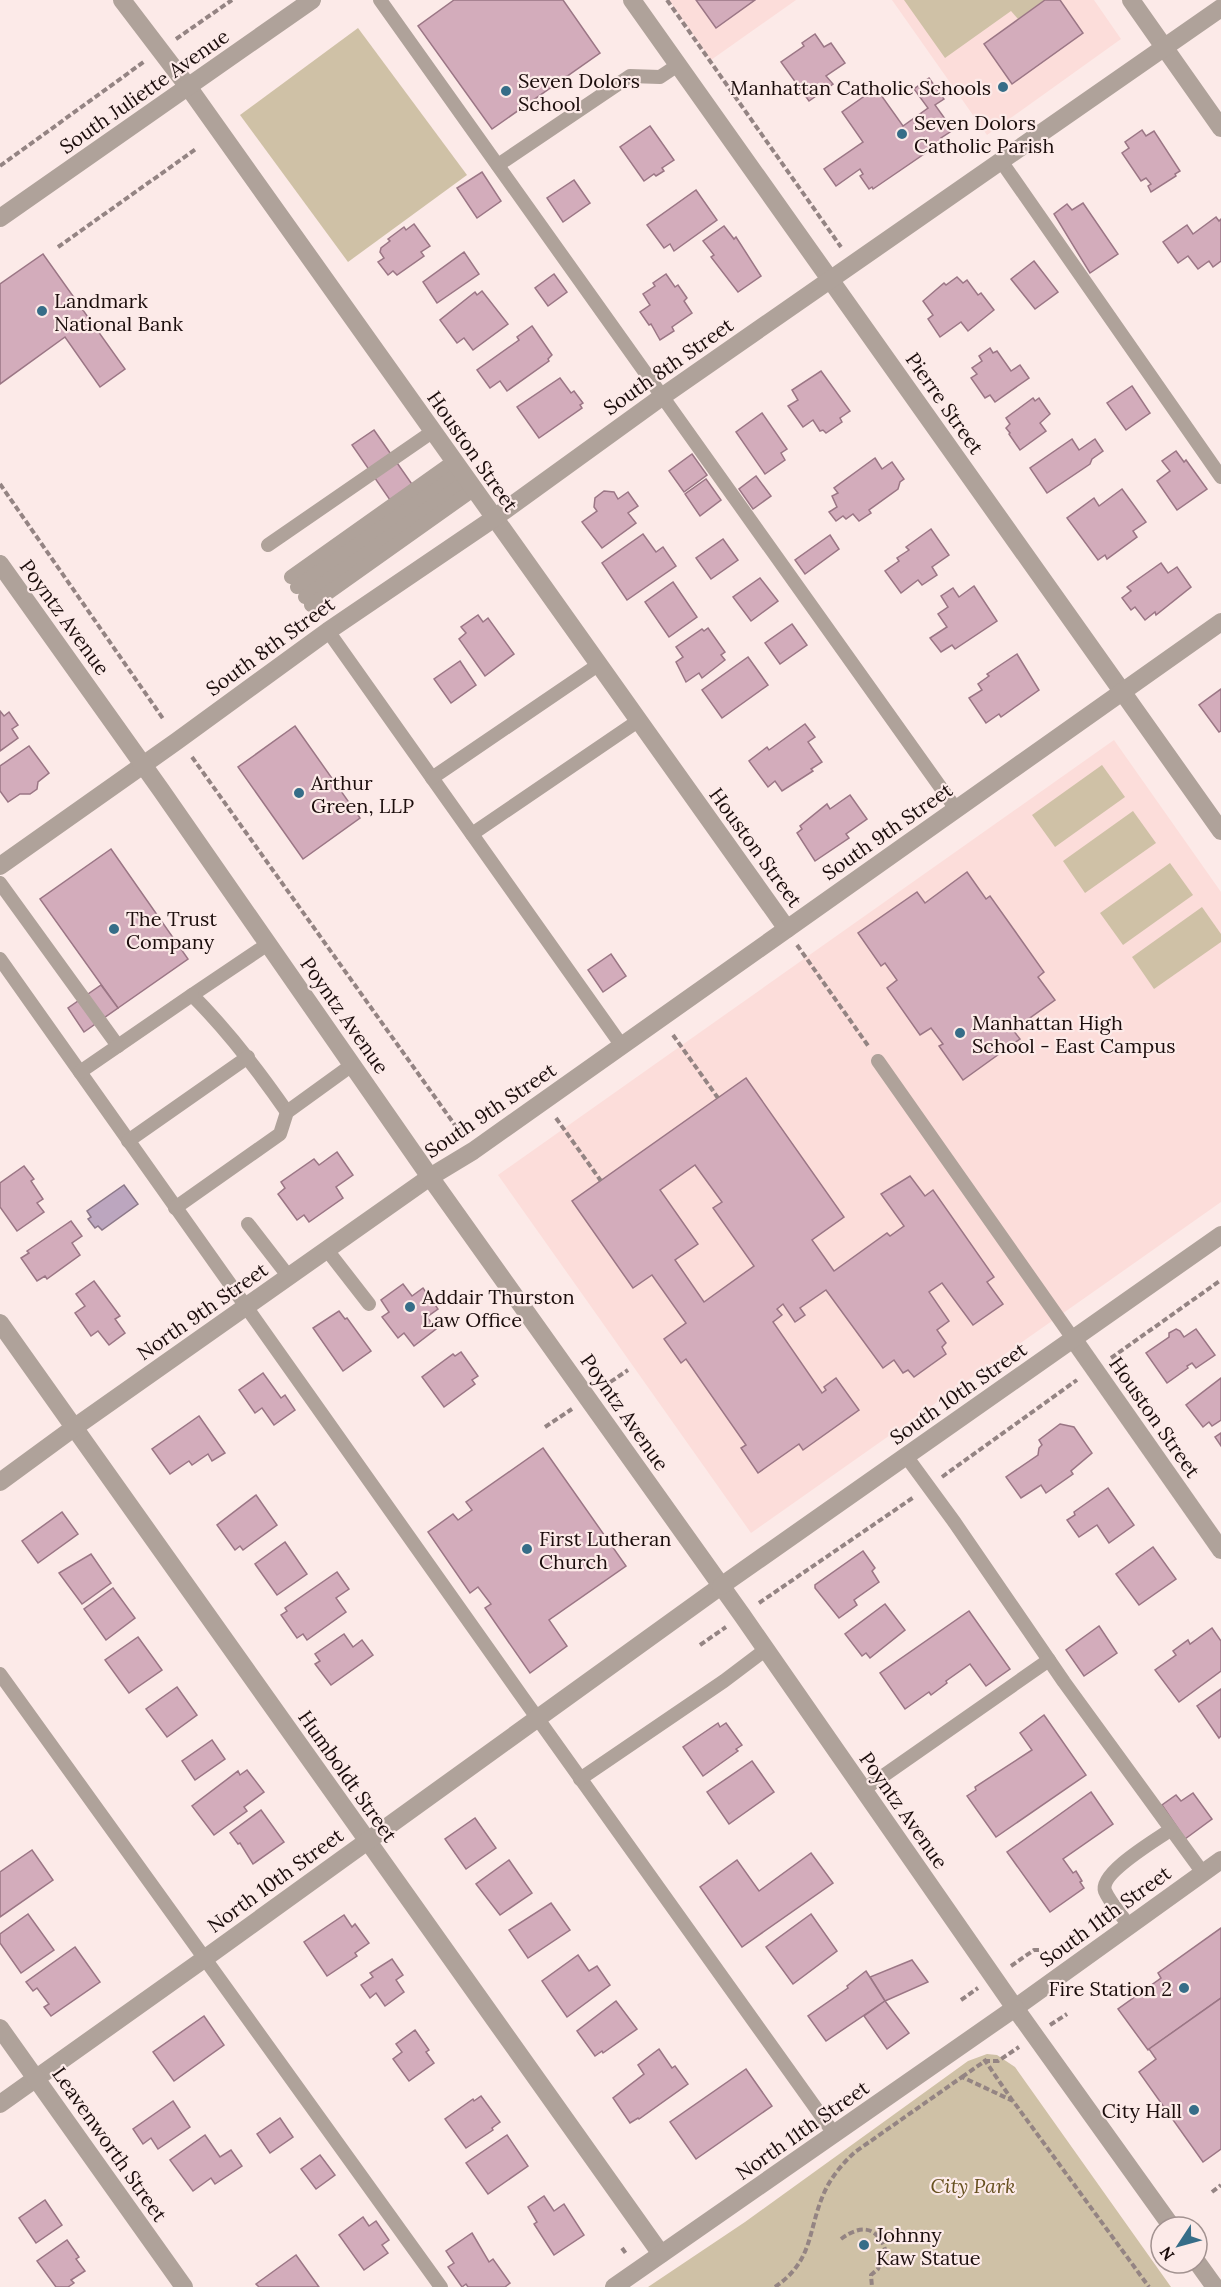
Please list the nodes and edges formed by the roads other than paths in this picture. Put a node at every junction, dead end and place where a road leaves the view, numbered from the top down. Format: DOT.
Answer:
graph roads {
  1 [pos="122,0"];
  2 [pos="312,0"];
  3 [pos="380,0"];
  4 [pos="632,0"];
  5 [pos="1131,0"];
  6 [pos="1221,8"];
  7 [pos="1164,47"];
  8 [pos="678,65"];
  9 [pos="189,88"];
  10 [pos="1221,128"];
  11 [pos="1001,161"];
  12 [pos="498,165"];
  13 [pos="0,218"];
  14 [pos="830,279"];
  15 [pos="663,396"];
  16 [pos="432,432"];
  17 [pos="463,476"];
  18 [pos="1221,477"];
  19 [pos="494,519"];
  20 [pos="268,545"];
  21 [pos="0,564"];
  22 [pos="1221,622"];
  23 [pos="328,631"];
  24 [pos="598,664"];
  25 [pos="1121,691"];
  26 [pos="638,721"];
  27 [pos="143,765"];
  28 [pos="432,778"];
  29 [pos="956,809"];
  30 [pos="1221,831"];
  31 [pos="472,834"];
  32 [pos="0,866"];
  33 [pos="0,883"];
  34 [pos="787,929"];
  35 [pos="268,944"];
  36 [pos="0,959"];
  37 [pos="192,995"];
  38 [pos="118,1046"];
  39 [pos="622,1046"];
  40 [pos="248,1057"];
  41 [pos="878,1061"];
  42 [pos="352,1065"];
  43 [pos="80,1072"];
  44 [pos="287,1112"];
  45 [pos="128,1141"];
  46 [pos="430,1177"];
  47 [pos="175,1208"];
  48 [pos="248,1224"];
  49 [pos="1221,1235"];
  50 [pos="327,1250"];
  51 [pos="289,1277"];
  52 [pos="369,1304"];
  53 [pos="246,1307"];
  54 [pos="0,1323"];
  55 [pos="1074,1340"];
  56 [pos="75,1427"];
  57 [pos="906,1456"];
  58 [pos="0,1482"];
  59 [pos="1221,1550"];
  60 [pos="721,1586"];
  61 [pos="765,1650"];
  62 [pos="1049,1660"];
  63 [pos="0,1674"];
  64 [pos="538,1719"];
  65 [pos="580,1779"];
  66 [pos="863,1790"];
  67 [pos="1170,1830"];
  68 [pos="367,1842"];
  69 [pos="1221,1860"];
  70 [pos="1203,1873"];
  71 [pos="1129,1926"];
  72 [pos="204,1959"];
  73 [pos="1016,2008"];
  74 [pos="0,2028"];
  75 [pos="36,2079"];
  76 [pos="0,2104"];
  77 [pos="835,2135"];
  78 [pos="1163,2215"];
  79 [pos="661,2254"];
  80 [pos="184,2287"];
  81 [pos="441,2287"];
  82 [pos="614,2287"];
  1 -- 9 [label="street, Houston Street"];
  2 -- 9 [label="street, South Juliette Avenue"];
  3 -- 12 [label="lane"];
  4 -- 8 [label="street, Pierre Street"];
  5 -- 7 [label="street"];
  6 -- 7 [label="street, South 8th Street"];
  7 -- 10 [label="street"];
  7 -- 11 [label="street, South 8th Street"];
  8 -- 12 [label="lane"];
  8 -- 14 [label="street, Pierre Street"];
  9 -- 13 [label="street, South Juliette Avenue"];
  9 -- 16 [label="street, Houston Street"];
  11 -- 14 [label="street, South 8th Street"];
  11 -- 18 [label="lane"];
  12 -- 15 [label="lane"];
  14 -- 15 [label="street, South 8th Street"];
  14 -- 25 [label="street, Pierre Street"];
  15 -- 19 [label="street, South 8th Street"];
  15 -- 29 [label="lane"];
  16 -- 17 [label="street, Houston Street"];
  16 -- 20 [label="lane"];
  17 -- 17 [label="lane"];
  17 -- 19 [label="street, Houston Street"];
  19 -- 23 [label="street, South 8th Street"];
  19 -- 24 [label="street, Houston Street"];
  21 -- 27 [label="street, Poyntz Avenue"];
  22 -- 25 [label="street, South 9th Street"];
  23 -- 27 [label="street, South 8th Street"];
  23 -- 28 [label="lane"];
  24 -- 26 [label="street, Houston Street"];
  24 -- 28 [label="lane"];
  25 -- 29 [label="street, South 9th Street"];
  25 -- 30 [label="street, Pierre Street"];
  26 -- 31 [label="lane"];
  26 -- 34 [label="street, Houston Street"];
  27 -- 32 [label="street, South 8th Street"];
  27 -- 35 [label="street, Poyntz Avenue"];
  28 -- 31 [label="lane"];
  29 -- 34 [label="street, South 9th Street"];
  31 -- 39 [label="lane"];
  33 -- 38 [label="lane"];
  34 -- 39 [label="street, South 9th Street"];
  35 -- 37 [label="lane"];
  35 -- 42 [label="street, Poyntz Avenue"];
  36 -- 43 [label="lane"];
  37 -- 38 [label="lane"];
  37 -- 40 [label="lane"];
  38 -- 43 [label="lane"];
  39 -- 46 [label="street, South 9th Street"];
  40 -- 44 [label="lane"];
  40 -- 45 [label="lane"];
  41 -- 55 [label="lane"];
  42 -- 44 [label="lane"];
  42 -- 46 [label="street, Poyntz Avenue"];
  43 -- 45 [label="lane"];
  44 -- 47 [label="lane"];
  45 -- 47 [label="lane"];
  46 -- 50 [label="street, North 9th Street"];
  46 -- 60 [label="street, Poyntz Avenue"];
  47 -- 53 [label="lane"];
  48 -- 51 [label="lane"];
  49 -- 55 [label="street, South 10th Street"];
  50 -- 51 [label="street, North 9th Street"];
  50 -- 52 [label="lane"];
  51 -- 53 [label="street, North 9th Street"];
  53 -- 56 [label="street, North 9th Street"];
  53 -- 64 [label="lane"];
  54 -- 56 [label="street, Humboldt Street"];
  55 -- 57 [label="street, South 10th Street"];
  55 -- 59 [label="street, Houston Street"];
  56 -- 58 [label="street, North 9th Street"];
  56 -- 68 [label="street, Humboldt Street"];
  57 -- 60 [label="street, South 10th Street"];
  57 -- 62 [label="lane"];
  60 -- 61 [label="street, Poyntz Avenue"];
  60 -- 64 [label="street, North 10th Street"];
  61 -- 65 [label="lane"];
  61 -- 66 [label="street, Poyntz Avenue"];
  62 -- 66 [label="lane"];
  62 -- 67 [label="lane"];
  63 -- 72 [label="lane"];
  64 -- 65 [label="lane"];
  64 -- 68 [label="street, North 10th Street"];
  65 -- 77 [label="lane"];
  66 -- 73 [label="street, Poyntz Avenue"];
  67 -- 70 [label="lane"];
  67 -- 71 [label="lane"];
  68 -- 72 [label="street, North 10th Street"];
  68 -- 79 [label="street, Humboldt Street"];
  69 -- 70 [label="street, South 11th Street"];
  70 -- 71 [label="street, South 11th Street"];
  71 -- 73 [label="street, South 11th Street"];
  72 -- 75 [label="street, North 10th Street"];
  72 -- 81 [label="lane"];
  73 -- 77 [label="street, North 11th Street"];
  73 -- 78 [label="street, Poyntz Avenue"];
  74 -- 75 [label="street, Leavenworth Street"];
  75 -- 76 [label="street, North 10th Street"];
  75 -- 80 [label="street, Leavenworth Street"];
  77 -- 79 [label="street, North 11th Street"];
  79 -- 82 [label="street, North 11th Street"];
}
